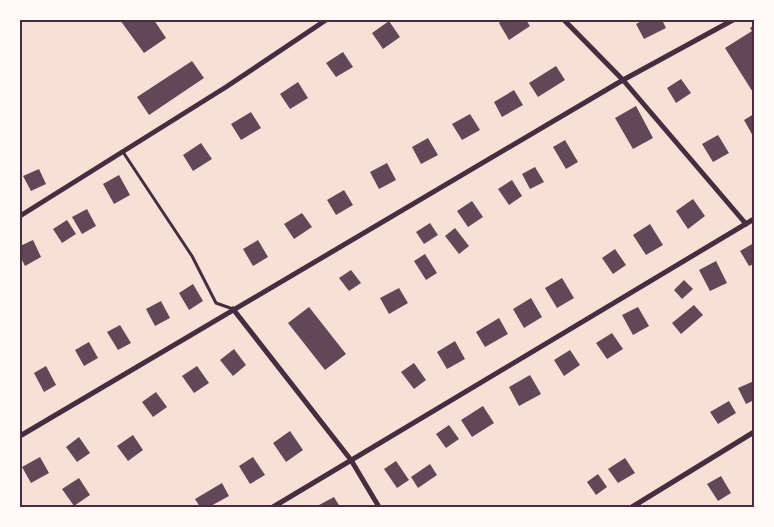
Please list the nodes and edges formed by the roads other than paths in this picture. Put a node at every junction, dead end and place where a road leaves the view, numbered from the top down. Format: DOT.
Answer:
graph roads {
  1 [pos="326,20"];
  2 [pos="564,20"];
  3 [pos="733,20"];
  4 [pos="623,80"];
  5 [pos="123,152"];
  6 [pos="20,216"];
  7 [pos="754,219"];
  8 [pos="746,224"];
  9 [pos="233,310"];
  10 [pos="754,432"];
  11 [pos="20,436"];
  12 [pos="351,460"];
  13 [pos="274,507"];
  14 [pos="379,507"];
  15 [pos="632,507"];
  1 -- 5 [label="street"];
  2 -- 4 [label="street"];
  3 -- 4 [label="street"];
  4 -- 8 [label="street"];
  4 -- 9 [label="street"];
  5 -- 6 [label="street"];
  5 -- 9 [label="lane"];
  7 -- 8 [label="street"];
  8 -- 12 [label="street"];
  9 -- 11 [label="street"];
  9 -- 12 [label="street"];
  10 -- 15 [label="street"];
  12 -- 13 [label="street"];
  12 -- 14 [label="street"];
}
